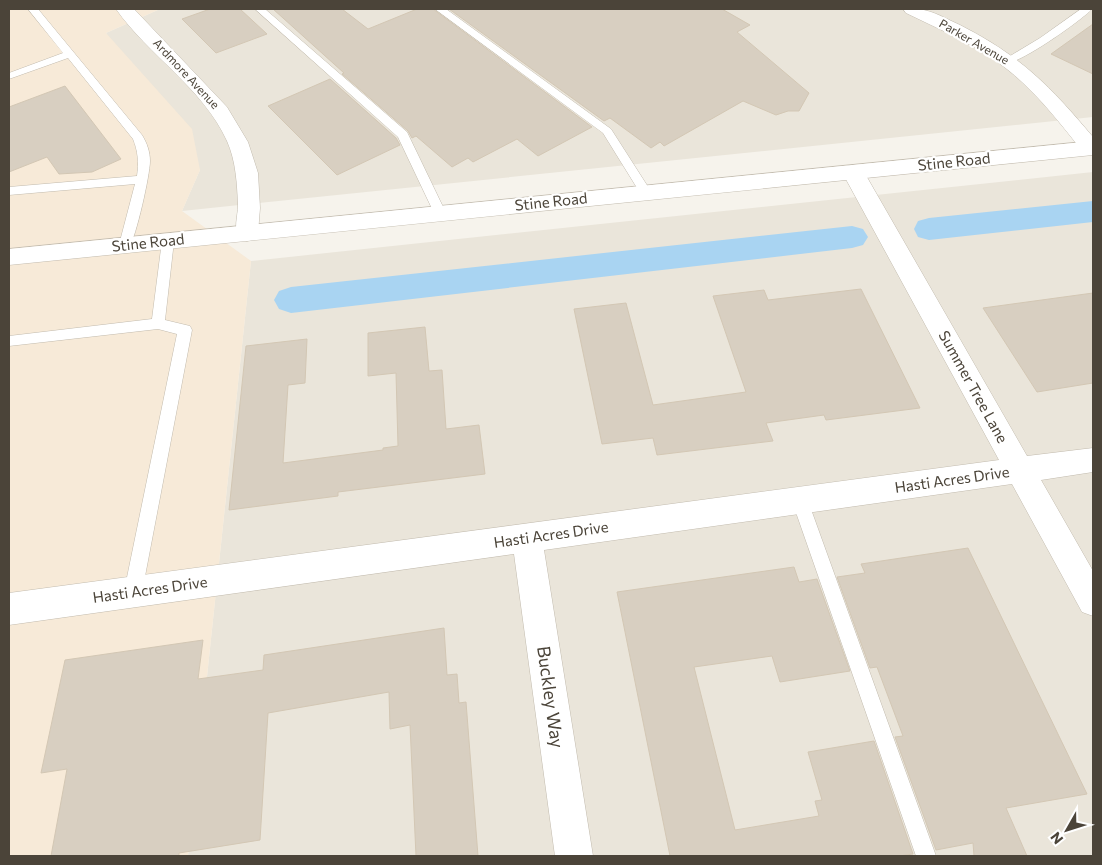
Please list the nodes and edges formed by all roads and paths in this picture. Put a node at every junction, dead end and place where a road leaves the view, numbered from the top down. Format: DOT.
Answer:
graph roads {
  1 [pos="33,9"];
  2 [pos="125,9"];
  3 [pos="260,9"];
  4 [pos="440,9"];
  5 [pos="912,9"];
  6 [pos="1087,9"];
  7 [pos="70,54"];
  8 [pos="1009,61"];
  9 [pos="9,76"];
  10 [pos="1092,148"];
  11 [pos="853,172"];
  12 [pos="142,179"];
  13 [pos="9,191"];
  14 [pos="646,192"];
  15 [pos="440,213"];
  16 [pos="247,233"];
  17 [pos="168,241"];
  18 [pos="125,245"];
  19 [pos="9,257"];
  20 [pos="158,324"];
  21 [pos="9,341"];
  22 [pos="1093,460"];
  23 [pos="1020,470"];
  24 [pos="800,501"];
  25 [pos="527,538"];
  26 [pos="133,592"];
  27 [pos="1093,601"];
  28 [pos="9,609"];
  29 [pos="574,856"];
  30 [pos="926,856"];
  1 -- 7 [label="lane"];
  2 -- 16 [label="street, Ardmore Avenue"];
  3 -- 15 [label="lane"];
  4 -- 14 [label="lane"];
  5 -- 8 [label="street, Parker Avenue"];
  6 -- 8 [label="lane"];
  7 -- 9 [label="lane"];
  7 -- 12 [label="lane"];
  8 -- 10 [label="street, Parker Avenue"];
  10 -- 11 [label="street, Stine Road"];
  11 -- 14 [label="street, Stine Road"];
  11 -- 23 [label="street, Summer Tree Lane"];
  12 -- 13 [label="lane"];
  12 -- 18 [label="lane"];
  14 -- 15 [label="street, Stine Road"];
  15 -- 16 [label="street, Stine Road"];
  16 -- 17 [label="street, Stine Road"];
  17 -- 18 [label="street, Stine Road"];
  17 -- 20 [label="lane"];
  18 -- 19 [label="street, Stine Road"];
  20 -- 21 [label="lane"];
  20 -- 26 [label="lane"];
  22 -- 23 [label="street, Hasti Acres Drive"];
  23 -- 24 [label="street, Hasti Acres Drive"];
  23 -- 27 [label="street, Summer Tree Lane"];
  24 -- 25 [label="street, Hasti Acres Drive"];
  24 -- 30 [label="lane"];
  25 -- 26 [label="street, Hasti Acres Drive"];
  25 -- 29 [label="street, Buckley Way"];
  26 -- 28 [label="street, Hasti Acres Drive"];
}
